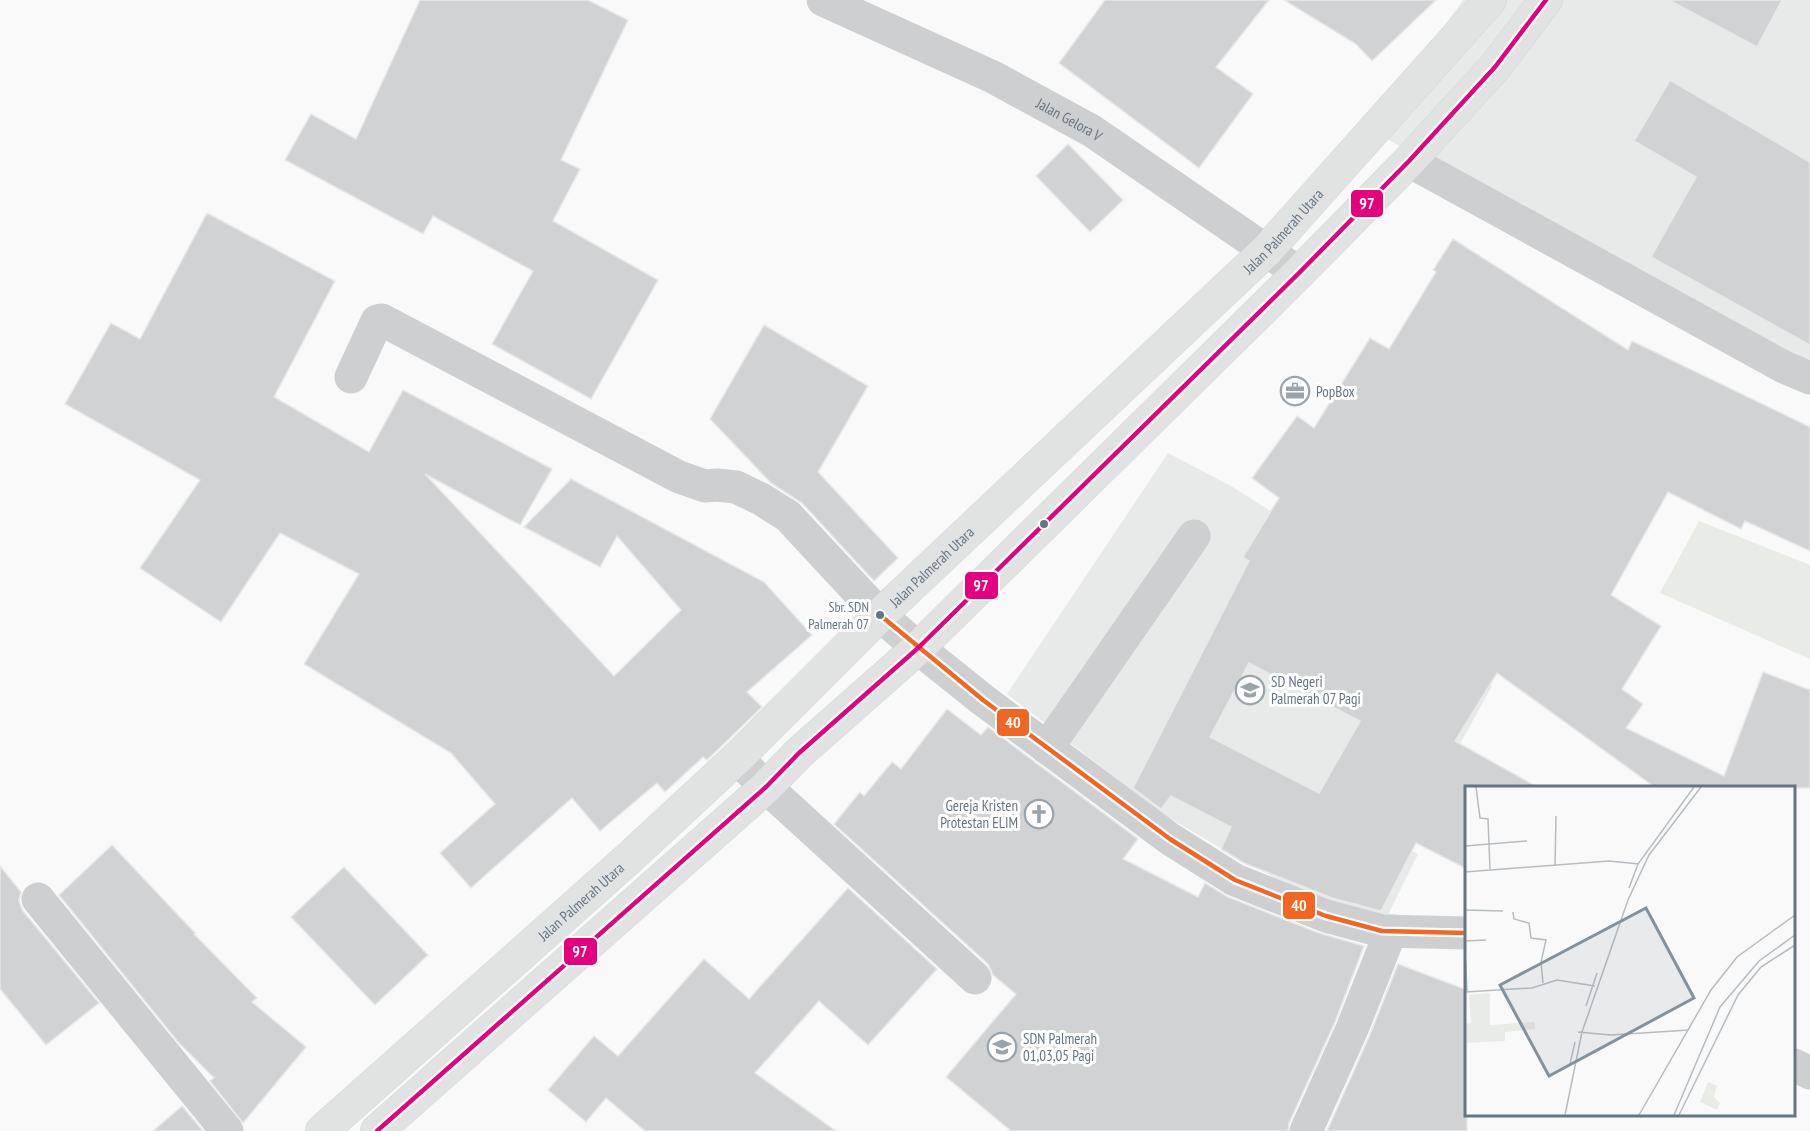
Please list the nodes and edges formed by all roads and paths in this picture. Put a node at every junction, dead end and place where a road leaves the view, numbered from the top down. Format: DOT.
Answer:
graph roads {
  1 [pos="823,0"];
  2 [pos="1490,0"];
  3 [pos="1546,0"];
  4 [pos="1409,161"];
  5 [pos="1267,250"];
  6 [pos="1299,273"];
  7 [pos="351,377"];
  8 [pos="1810,378"];
  9 [pos="1194,536"];
  10 [pos="880,615"];
  11 [pos="918,648"];
  12 [pos="1047,748"];
  13 [pos="737,758"];
  14 [pos="766,787"];
  15 [pos="628,859"];
  16 [pos="655,885"];
  17 [pos="38,899"];
  18 [pos="1391,932"];
  19 [pos="1465,933"];
  20 [pos="975,978"];
  21 [pos="1795,1066"];
  22 [pos="1810,1073"];
  23 [pos="227,1131"];
  24 [pos="322,1131"];
  25 [pos="377,1131"];
  26 [pos="1306,1131"];
  1 -- 5 [label="street, Jalan Gelora V"];
  2 -- 5 [label="main road, Jalan Palmerah Utara"];
  3 -- 4 [label="main road"];
  4 -- 6 [label="main road"];
  4 -- 8 [label="street"];
  5 -- 6 [label="street, Jalan Gelora V"];
  5 -- 10 [label="main road, Jalan Palmerah Utara"];
  6 -- 11 [label="main road"];
  7 -- 10 [label="street"];
  9 -- 12 [label="street"];
  10 -- 11 [label="street"];
  10 -- 13 [label="main road, Jalan Palmerah Utara"];
  11 -- 12 [label="street"];
  11 -- 14 [label="main road"];
  12 -- 18 [label="street"];
  13 -- 14 [label="street"];
  13 -- 15 [label="main road, Jalan Palmerah Utara"];
  14 -- 16 [label="main road"];
  14 -- 20 [label="street"];
  15 -- 16 [label="main road"];
  15 -- 24 [label="main road, Jalan Palmerah Utara"];
  16 -- 25 [label="main road"];
  17 -- 23 [label="street"];
  18 -- 19 [label="street"];
  18 -- 26 [label="street"];
  21 -- 22 [label="street"];
}
